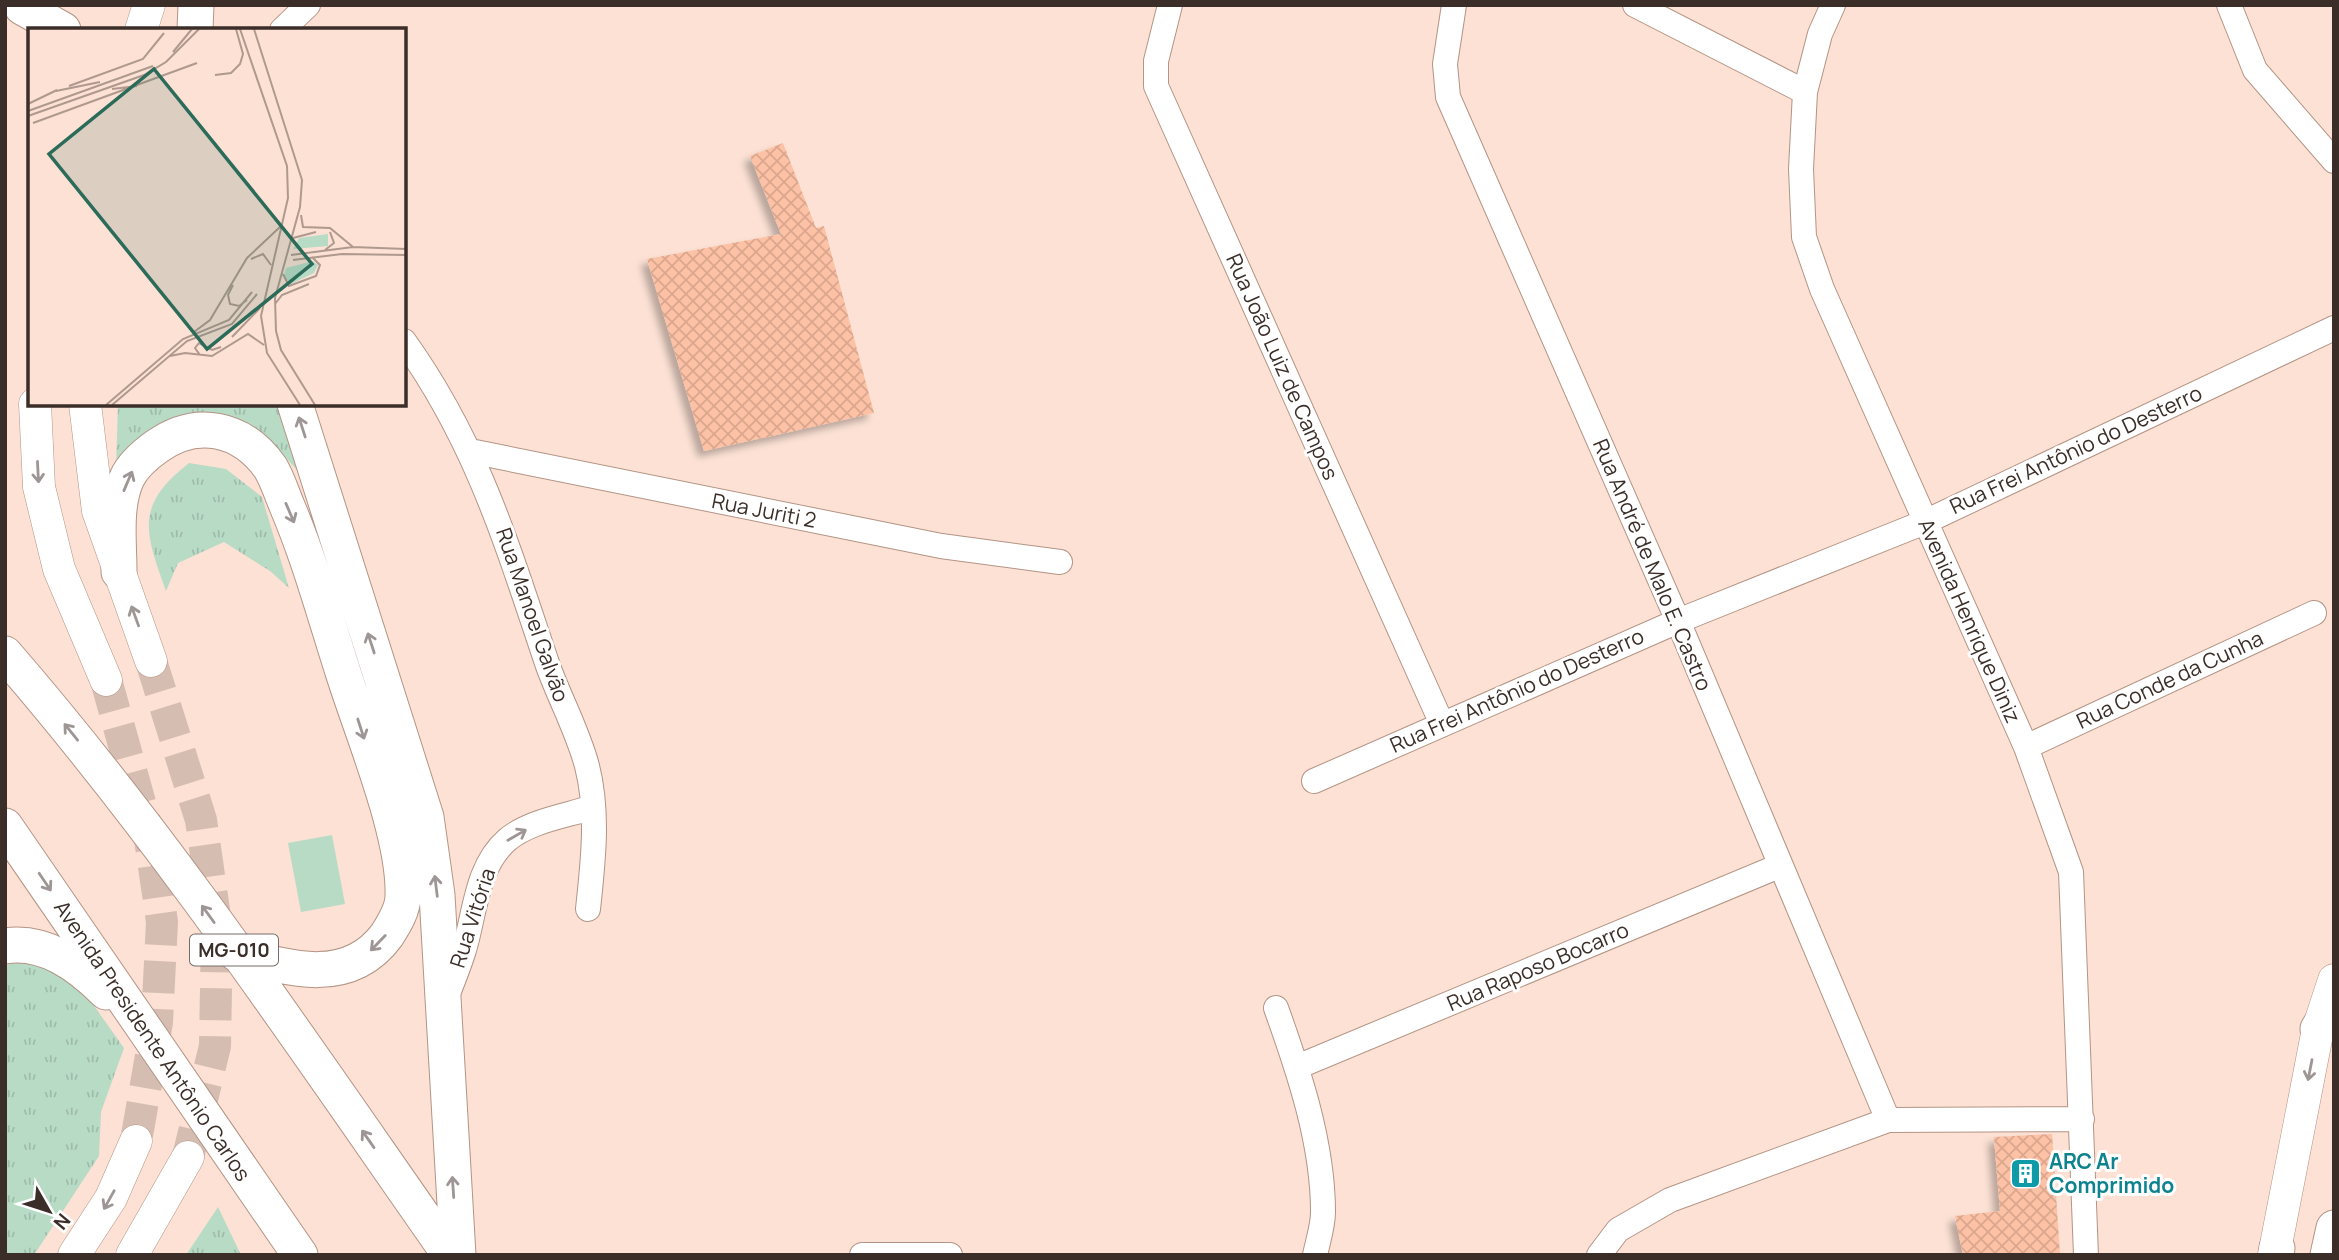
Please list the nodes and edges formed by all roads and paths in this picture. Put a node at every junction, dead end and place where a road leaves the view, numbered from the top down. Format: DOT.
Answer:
graph roads {
  1 [pos="149,5"];
  2 [pos="196,5"];
  3 [pos="308,5"];
  4 [pos="1170,5"];
  5 [pos="1454,5"];
  6 [pos="1635,5"];
  7 [pos="1833,5"];
  8 [pos="2229,5"];
  9 [pos="20,7"];
  10 [pos="58,28"];
  11 [pos="142,28"];
  12 [pos="188,28"];
  13 [pos="195,28"];
  14 [pos="284,28"];
  15 [pos="1805,92"];
  16 [pos="2334,161"];
  17 [pos="2334,328"];
  18 [pos="406,344"];
  19 [pos="35,406"];
  20 [pos="85,406"];
  21 [pos="296,406"];
  22 [pos="470,452"];
  23 [pos="1924,522"];
  24 [pos="1060,562"];
  25 [pos="119,572"];
  26 [pos="2314,613"];
  27 [pos="1678,621"];
  28 [pos="5,654"];
  29 [pos="151,661"];
  30 [pos="106,680"];
  31 [pos="1441,724"];
  32 [pos="2026,747"];
  33 [pos="1314,780"];
  34 [pos="593,807"];
  35 [pos="5,826"];
  36 [pos="1779,866"];
  37 [pos="588,909"];
  38 [pos="5,946"];
  39 [pos="237,954"];
  40 [pos="2334,980"];
  41 [pos="443,1007"];
  42 [pos="1276,1008"];
  43 [pos="130,1010"];
  44 [pos="2326,1016"];
  45 [pos="1297,1067"];
  46 [pos="2082,1119"];
  47 [pos="1888,1120"];
  48 [pos="136,1140"];
  49 [pos="188,1157"];
  50 [pos="2334,1228"];
  51 [pos="285,1240"];
  52 [pos="2272,1253"];
  53 [pos="74,1255"];
  54 [pos="132,1255"];
  55 [pos="300,1255"];
  56 [pos="450,1255"];
  57 [pos="458,1255"];
  58 [pos="862,1255"];
  59 [pos="950,1255"];
  60 [pos="1315,1255"];
  61 [pos="1599,1255"];
  62 [pos="2086,1255"];
  63 [pos="2328,1255"];
  1 -- 11 [label="main road"];
  2 -- 12 [label="main road"];
  2 -- 13 [label="highway"];
  3 -- 14 [label="street"];
  4 -- 31 [label="street, Rua João Luiz de Campos"];
  5 -- 27 [label="street, Rua André de Malo E. Castro"];
  6 -- 15 [label="street"];
  7 -- 15 [label="street, Avenida Henrique Diniz"];
  8 -- 16 [label="street"];
  9 -- 10 [label="highway"];
  15 -- 23 [label="street, Avenida Henrique Diniz"];
  17 -- 23 [label="street, Rua Frei Antônio do Desterro"];
  18 -- 22 [label="street, Rua Manoel Galvão"];
  19 -- 30 [label="main road, one-way"];
  20 -- 25 [label="main road"];
  41 -- 21 [label="highway, one-way"];
  22 -- 24 [label="street, Rua Juriti 2"];
  22 -- 34 [label="street, Rua Manoel Galvão"];
  23 -- 27 [label="street, Rua Frei Antônio do Desterro"];
  23 -- 32 [label="street, Avenida Henrique Diniz"];
  29 -- 25 [label="main road, one-way"];
  25 -- 39 [label="highway, one-way"];
  26 -- 32 [label="street, Rua Conde da Cunha"];
  27 -- 31 [label="street, Rua Frei Antônio do Desterro"];
  27 -- 36 [label="street, Rua André de Malo E. Castro"];
  39 -- 28 [label="highway, MG-010, one-way"];
  31 -- 33 [label="street, Rua Frei Antônio do Desterro"];
  32 -- 46 [label="street, Avenida Henrique Diniz"];
  34 -- 37 [label="street, Rua Manoel Galvão"];
  41 -- 34 [label="street, Rua Vitória, one-way"];
  35 -- 43 [label="highway, Avenida Presidente Antônio Carlos, one-way"];
  36 -- 45 [label="street, Rua Raposo Bocarro"];
  36 -- 47 [label="street, Rua André de Malo E. Castro"];
  38 -- 43 [label="highway"];
  56 -- 39 [label="highway, MG-010, one-way"];
  40 -- 44 [label="main road"];
  57 -- 41 [label="highway, one-way"];
  42 -- 45 [label="street"];
  43 -- 51 [label="highway, Avenida Presidente Antônio Carlos"];
  44 -- 52 [label="main road, one-way"];
  45 -- 60 [label="street"];
  46 -- 47 [label="street"];
  46 -- 62 [label="street, Avenida Henrique Diniz"];
  47 -- 61 [label="street"];
  48 -- 53 [label="main road, one-way"];
  49 -- 54 [label="main road"];
  50 -- 63 [label="highway"];
  51 -- 55 [label="highway, Avenida Presidente Antônio Carlos"];
  58 -- 59 [label="street"];
}
